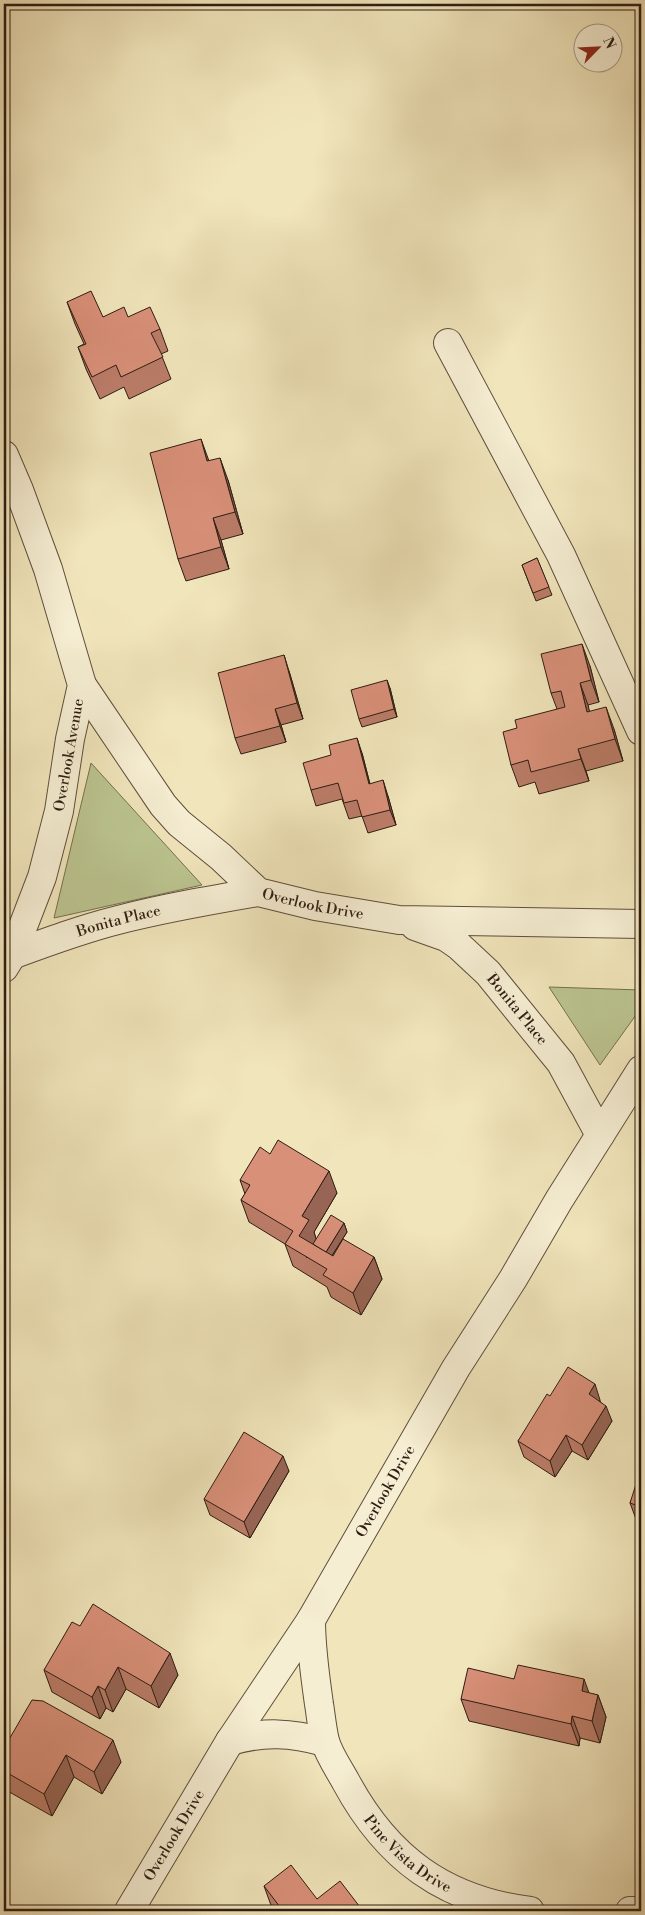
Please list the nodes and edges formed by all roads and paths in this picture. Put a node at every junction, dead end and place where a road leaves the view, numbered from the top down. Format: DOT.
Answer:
graph roads {
  1 [pos="448,343"];
  2 [pos="4,455"];
  3 [pos="82,685"];
  4 [pos="641,731"];
  5 [pos="258,892"];
  6 [pos="399,920"];
  7 [pos="641,924"];
  8 [pos="8,961"];
  9 [pos="641,1070"];
  10 [pos="600,1135"];
  11 [pos="311,1620"];
  12 [pos="230,1741"];
  13 [pos="325,1742"];
  14 [pos="129,1911"];
  15 [pos="530,1911"];
  16 [pos="630,1911"];
  17 [pos="641,1911"];
  1 -- 4 [label="street"];
  2 -- 3 [label="street, Overlook Avenue"];
  3 -- 5 [label="street, Overlook Drive"];
  3 -- 8 [label="street, Overlook Avenue"];
  5 -- 6 [label="street, Overlook Drive"];
  5 -- 8 [label="street, Bonita Place"];
  6 -- 7 [label="street, Overlook Drive"];
  6 -- 10 [label="street, Bonita Place"];
  9 -- 10 [label="street, Overlook Drive"];
  10 -- 11 [label="street, Overlook Drive"];
  11 -- 12 [label="street, Overlook Drive"];
  11 -- 13 [label="street, Pine Vista Drive"];
  12 -- 13 [label="street"];
  12 -- 14 [label="street, Overlook Drive"];
  13 -- 15 [label="street, Pine Vista Drive"];
  16 -- 17 [label="street"];
}
